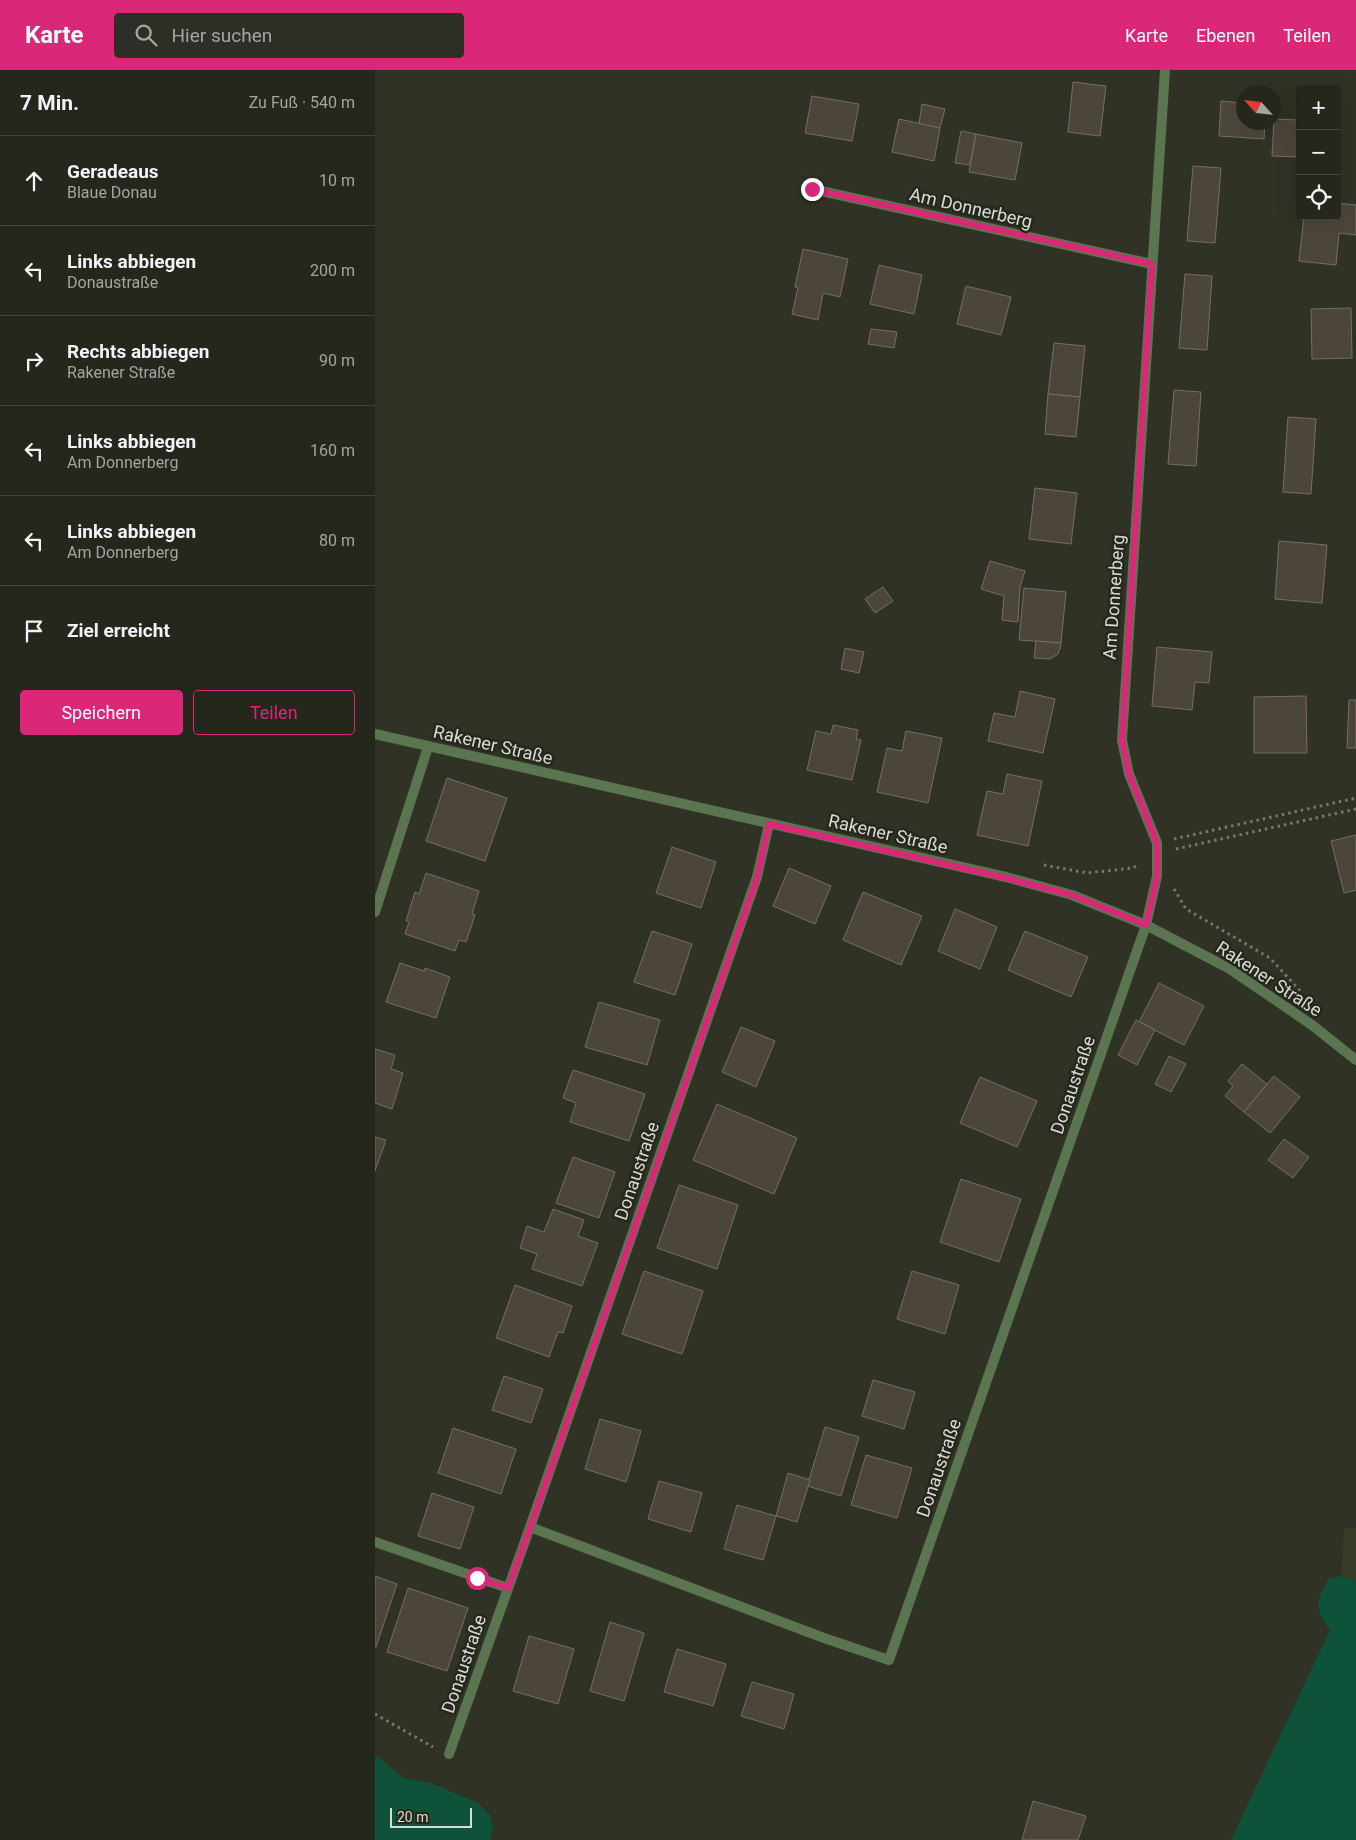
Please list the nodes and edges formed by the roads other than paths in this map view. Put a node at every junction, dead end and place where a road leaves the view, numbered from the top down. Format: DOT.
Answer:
graph roads {
  1 [pos="1165,70"];
  2 [pos="812,189"];
  3 [pos="1152,264"];
  4 [pos="375,734"];
  5 [pos="428,747"];
  6 [pos="769,824"];
  7 [pos="375,912"];
  8 [pos="1146,925"];
  9 [pos="1356,1060"];
  10 [pos="530,1528"];
  11 [pos="375,1542"];
  12 [pos="508,1588"];
  13 [pos="449,1754"];
  1 -- 3 [label="street, Am Donnerberg"];
  2 -- 3 [label="street, Am Donnerberg"];
  3 -- 8 [label="street, Am Donnerberg"];
  4 -- 5 [label="street, Rakener Straße"];
  5 -- 6 [label="street, Rakener Straße"];
  5 -- 7 [label="street"];
  6 -- 8 [label="street, Rakener Straße"];
  6 -- 10 [label="street, Donaustraße"];
  8 -- 9 [label="street, Rakener Straße"];
  8 -- 10 [label="street, Donaustraße"];
  10 -- 12 [label="street, Donaustraße"];
  11 -- 12 [label="street"];
  12 -- 13 [label="street, Donaustraße"];
}
